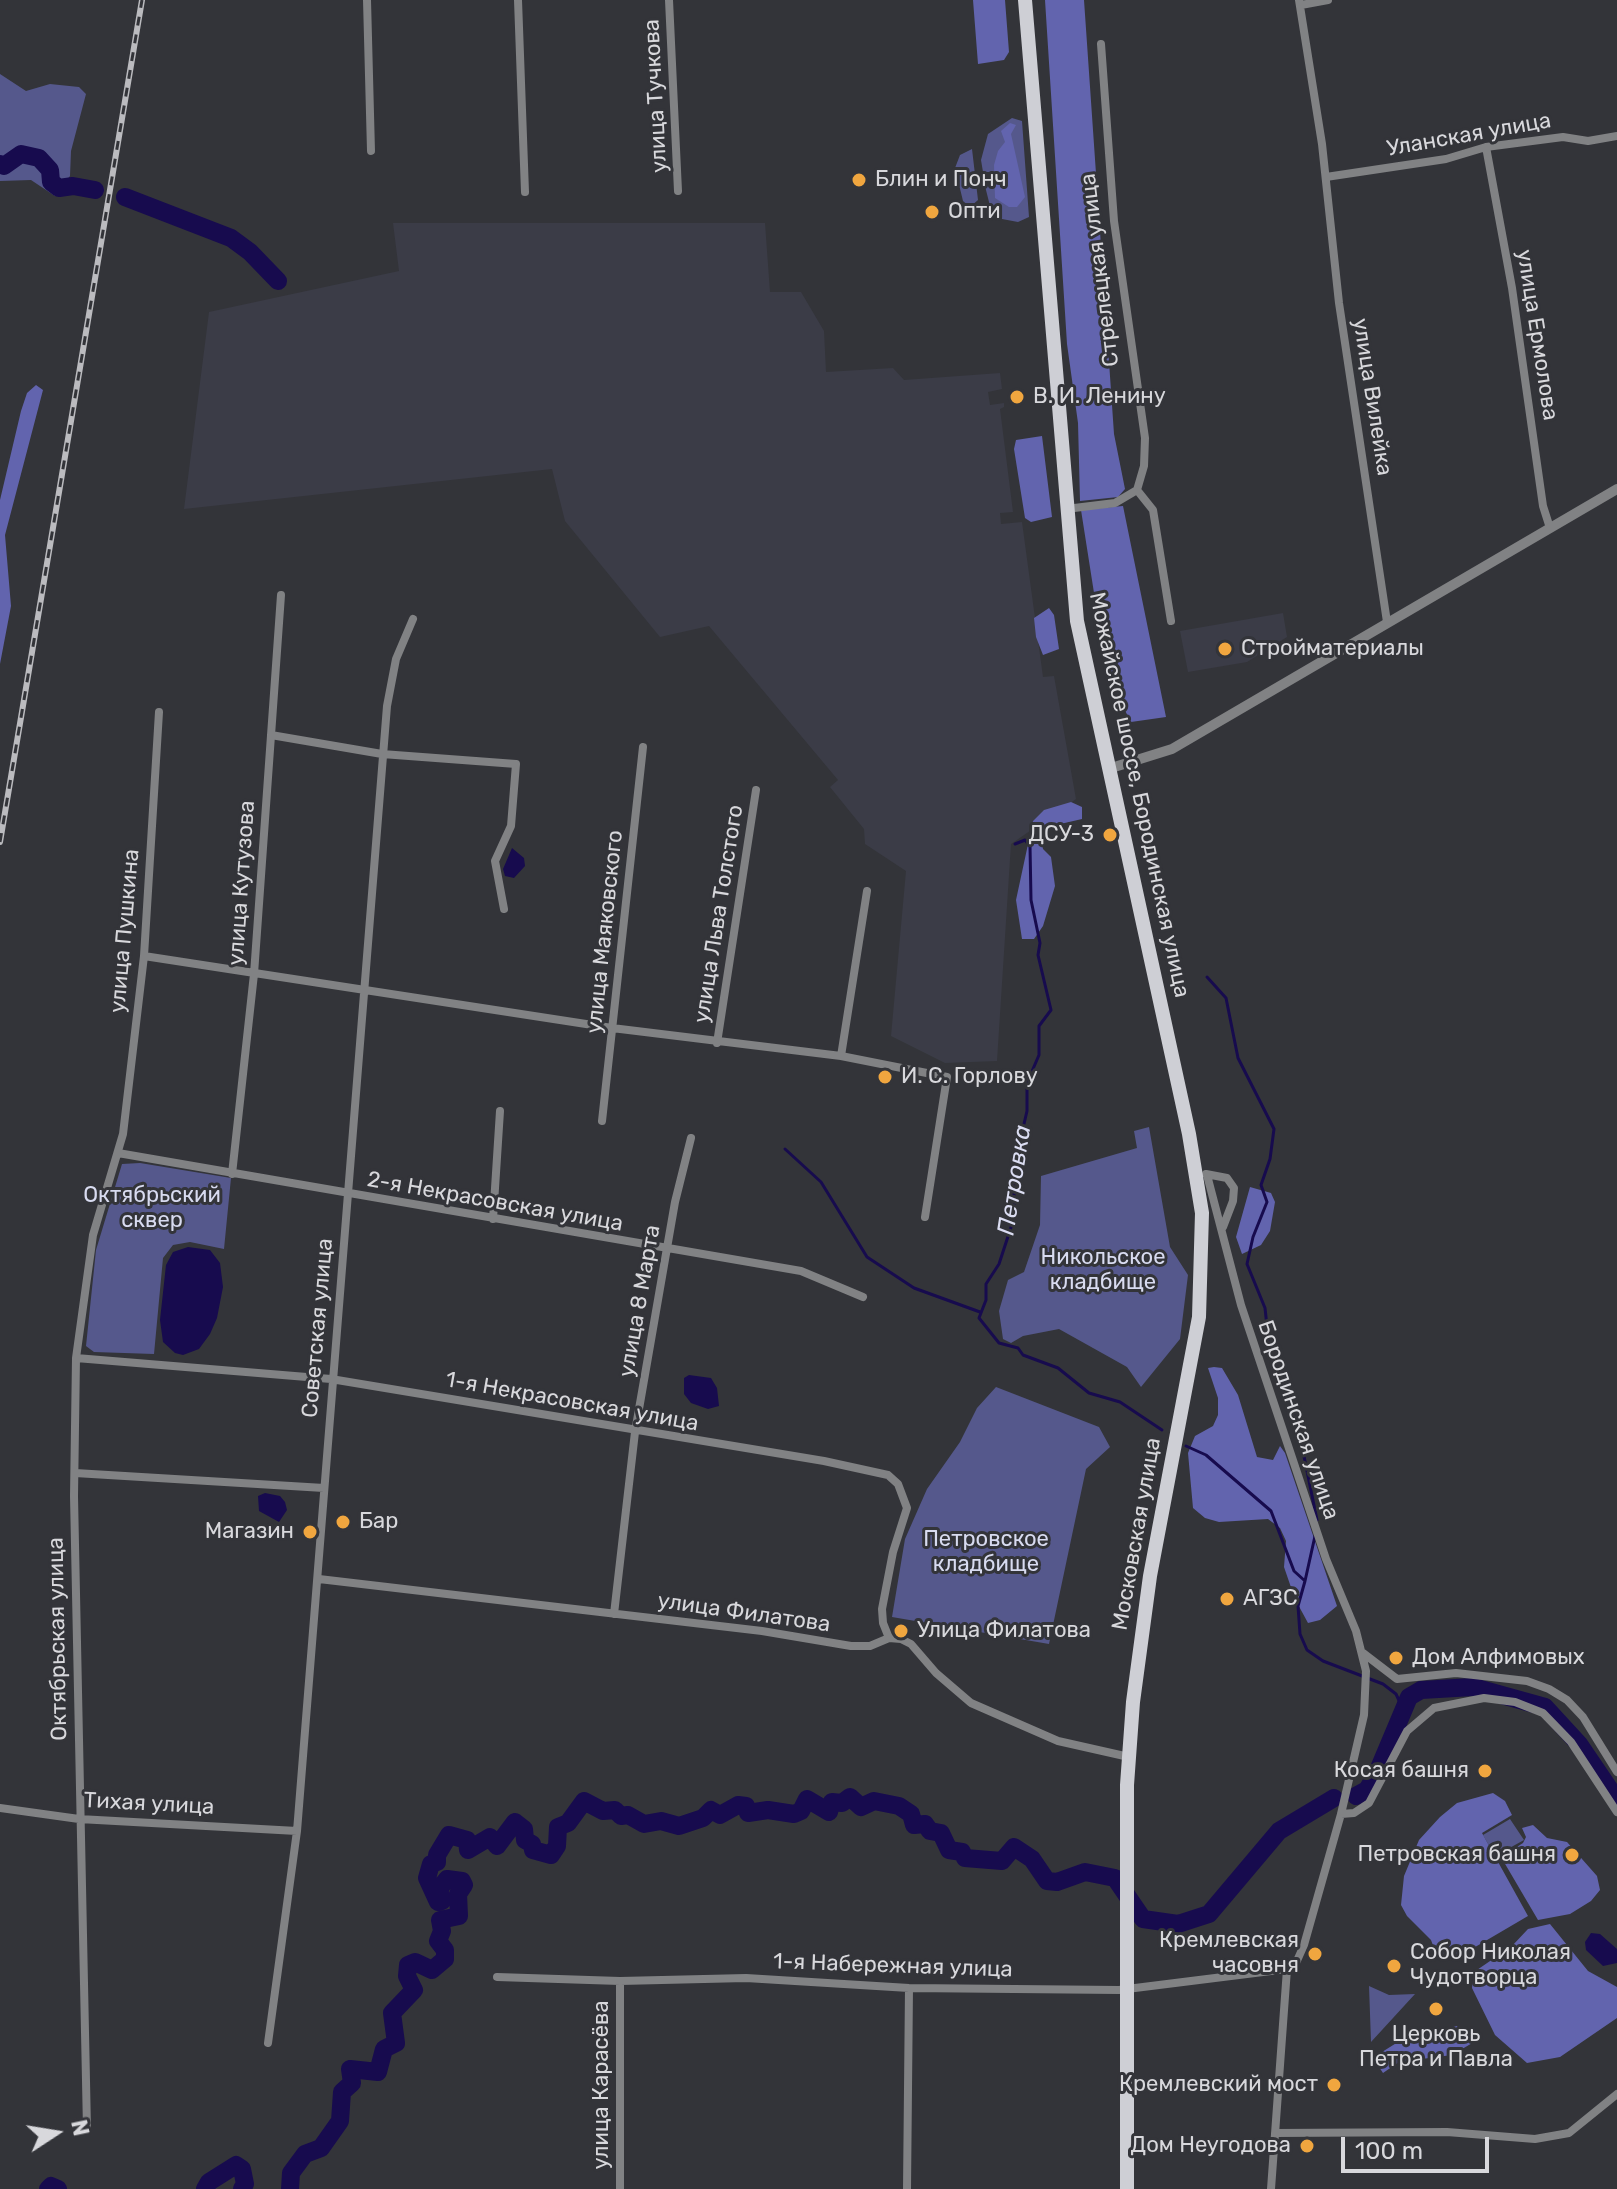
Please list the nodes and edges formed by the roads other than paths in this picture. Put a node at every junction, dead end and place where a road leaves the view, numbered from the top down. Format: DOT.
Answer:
graph roads {
  1 [pos="367,0"];
  2 [pos="518,0"];
  3 [pos="669,0"];
  4 [pos="1025,0"];
  5 [pos="1328,0"];
  6 [pos="1300,2"];
  7 [pos="1101,44"];
  8 [pos="1617,136"];
  9 [pos="1486,147"];
  10 [pos="371,151"];
  11 [pos="1326,177"];
  12 [pos="678,191"];
  13 [pos="525,192"];
  14 [pos="1617,489"];
  15 [pos="1137,490"];
  16 [pos="1066,509"];
  17 [pos="1550,528"];
  18 [pos="281,595"];
  19 [pos="413,619"];
  20 [pos="1171,621"];
  21 [pos="1387,622"];
  22 [pos="159,712"];
  23 [pos="271,735"];
  24 [pos="643,747"];
  25 [pos="382,754"];
  26 [pos="1108,769"];
  27 [pos="756,790"];
  28 [pos="867,891"];
  29 [pos="504,909"];
  30 [pos="144,956"];
  31 [pos="254,974"];
  32 [pos="363,991"];
  33 [pos="612,1028"];
  34 [pos="717,1043"];
  35 [pos="841,1056"];
  36 [pos="500,1111"];
  37 [pos="602,1121"];
  38 [pos="691,1138"];
  39 [pos="118,1153"];
  40 [pos="232,1174"];
  41 [pos="1202,1175"];
  42 [pos="348,1195"];
  43 [pos="925,1217"];
  44 [pos="493,1219"];
  45 [pos="1223,1227"];
  46 [pos="667,1250"];
  47 [pos="1202,1293"];
  48 [pos="863,1297"];
  49 [pos="76,1358"];
  50 [pos="331,1379"];
  51 [pos="635,1432"];
  52 [pos="75,1473"];
  53 [pos="324,1488"];
  54 [pos="319,1579"];
  55 [pos="614,1614"];
  56 [pos="889,1638"];
  57 [pos="1363,1653"];
  58 [pos="1129,1757"];
  59 [pos="1617,1772"];
  60 [pos="0,1808"];
  61 [pos="1617,1812"];
  62 [pos="1341,1814"];
  63 [pos="79,1819"];
  64 [pos="297,1831"];
  65 [pos="1287,1969"];
  66 [pos="497,1977"];
  67 [pos="620,1981"];
  68 [pos="909,1988"];
  69 [pos="1126,1990"];
  70 [pos="268,2043"];
  71 [pos="1617,2094"];
  72 [pos="87,2129"];
  73 [pos="1275,2133"];
  74 [pos="620,2189"];
  75 [pos="907,2189"];
  76 [pos="1127,2189"];
  77 [pos="1271,2189"];
  1 -- 10 [label="street"];
  2 -- 13 [label="street"];
  3 -- 12 [label="street, улица Тучкова"];
  4 -- 16 [label="main road, Можайское шоссе, Бородинская улица"];
  5 -- 6 [label="street"];
  6 -- 11 [label="street, улица Вилейка"];
  7 -- 15 [label="street, Стрелецкая улица"];
  8 -- 9 [label="street, Уланская улица"];
  9 -- 11 [label="street, Уланская улица"];
  9 -- 17 [label="street, улица Ермолова"];
  11 -- 21 [label="street, улица Вилейка"];
  14 -- 17 [label="street"];
  15 -- 16 [label="street"];
  15 -- 20 [label="street"];
  16 -- 26 [label="main road, Можайское шоссе, Бородинская улица"];
  17 -- 21 [label="street"];
  18 -- 23 [label="street, улица Кутузова"];
  19 -- 25 [label="street, Советская улица"];
  21 -- 26 [label="street"];
  22 -- 30 [label="street, улица Пушкина"];
  23 -- 25 [label="street"];
  23 -- 31 [label="street, улица Кутузова"];
  24 -- 33 [label="street, улица Маяковского"];
  25 -- 29 [label="street"];
  25 -- 32 [label="street, Советская улица"];
  26 -- 41 [label="main road, Можайское шоссе, Бородинская улица"];
  27 -- 34 [label="street, улица Льва Толстого"];
  28 -- 35 [label="street"];
  30 -- 31 [label="street"];
  30 -- 39 [label="street, улица Пушкина"];
  31 -- 32 [label="street"];
  31 -- 40 [label="street, улица Кутузова"];
  32 -- 33 [label="street"];
  32 -- 42 [label="street, Советская улица"];
  33 -- 34 [label="street"];
  33 -- 37 [label="street, улица Маяковского"];
  34 -- 35 [label="street"];
  35 -- 43 [label="street"];
  36 -- 44 [label="street"];
  38 -- 46 [label="street, улица 8 Марта"];
  39 -- 40 [label="street, 2-я Некрасовская улица"];
  39 -- 49 [label="street, Октябрьская улица"];
  40 -- 42 [label="street, 2-я Некрасовская улица"];
  41 -- 45 [label="street, Бородинская улица"];
  41 -- 45 [label="street"];
  41 -- 47 [label="main road, Можайское шоссе, Бородинская улица"];
  42 -- 44 [label="street, 2-я Некрасовская улица"];
  42 -- 50 [label="street, Советская улица"];
  44 -- 46 [label="street, 2-я Некрасовская улица"];
  45 -- 57 [label="street, Бородинская улица"];
  46 -- 48 [label="street, 2-я Некрасовская улица"];
  46 -- 51 [label="street, улица 8 Марта"];
  47 -- 58 [label="main road, Московская улица"];
  49 -- 50 [label="street, 1-я Некрасовская улица"];
  49 -- 52 [label="street, Октябрьская улица"];
  50 -- 51 [label="street, 1-я Некрасовская улица"];
  50 -- 53 [label="street, Советская улица"];
  51 -- 55 [label="street, улица 8 Марта"];
  51 -- 56 [label="street, 1-я Некрасовская улица"];
  52 -- 53 [label="street"];
  52 -- 63 [label="street, Октябрьская улица"];
  53 -- 54 [label="street, Советская улица"];
  54 -- 55 [label="street, улица Филатова"];
  54 -- 64 [label="street, Советская улица"];
  55 -- 56 [label="street, улица Филатова"];
  56 -- 58 [label="street"];
  57 -- 59 [label="street"];
  57 -- 62 [label="street, Бородинская улица"];
  58 -- 69 [label="main road, Московская улица"];
  60 -- 63 [label="street, Тихая улица"];
  61 -- 62 [label="street"];
  62 -- 65 [label="street"];
  63 -- 64 [label="street, Тихая улица"];
  63 -- 72 [label="street, Октябрьская улица"];
  64 -- 70 [label="street, Советская улица"];
  65 -- 69 [label="street, 1-я Набережная улица"];
  65 -- 73 [label="street"];
  66 -- 67 [label="street, 1-я Набережная улица"];
  67 -- 68 [label="street, 1-я Набережная улица"];
  67 -- 74 [label="street, улица Карасёва"];
  68 -- 69 [label="street, 1-я Набережная улица"];
  68 -- 75 [label="street"];
  69 -- 76 [label="main road"];
  71 -- 73 [label="street"];
  73 -- 77 [label="street"];
}
